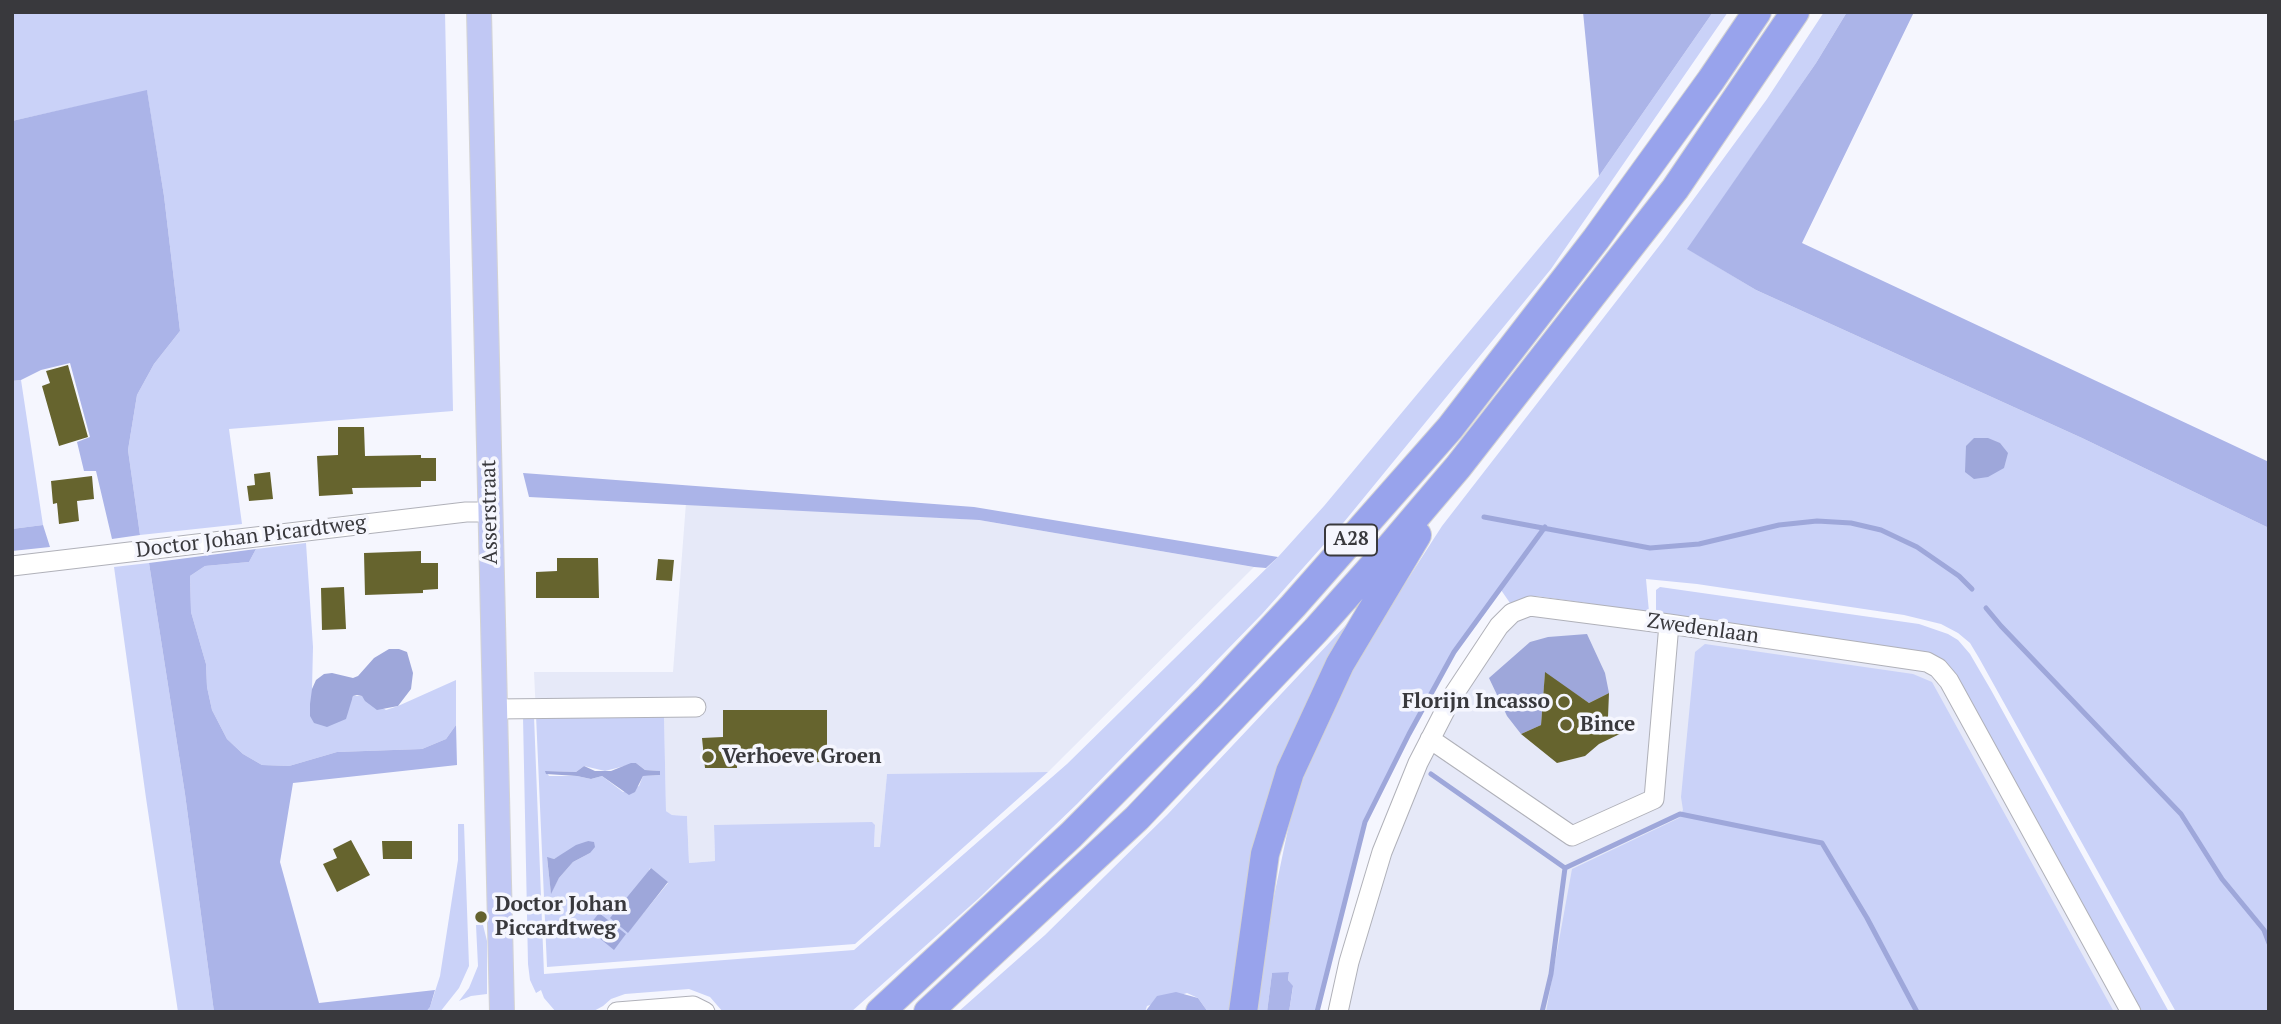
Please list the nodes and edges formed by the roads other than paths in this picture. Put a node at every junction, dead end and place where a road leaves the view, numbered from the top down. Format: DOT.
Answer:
graph roads {
  1 [pos="479,12"];
  2 [pos="1757,12"];
  3 [pos="1795,12"];
  4 [pos="1458,467"];
  5 [pos="489,512"];
  6 [pos="12,566"];
  7 [pos="1669,624"];
  8 [pos="696,707"];
  9 [pos="494,709"];
  10 [pos="1430,739"];
  11 [pos="502,1012"];
  12 [pos="617,1012"];
  13 [pos="705,1012"];
  14 [pos="880,1012"];
  15 [pos="928,1012"];
  16 [pos="1243,1012"];
  17 [pos="1338,1012"];
  18 [pos="2131,1012"];
  1 -- 5 [label="main road, Asserstraat"];
  2 -- 14 [label="highway, A28"];
  3 -- 4 [label="highway, A28"];
  4 -- 15 [label="highway, A28"];
  4 -- 16 [label="highway, A28"];
  5 -- 6 [label="street, Doctor Johan Picardtweg"];
  5 -- 9 [label="main road, Asserstraat"];
  7 -- 10 [label="street, Zwedenlaan"];
  7 -- 10 [label="street"];
  7 -- 18 [label="street, Zwedenlaan"];
  8 -- 9 [label="street"];
  9 -- 11 [label="main road, Asserstraat"];
  10 -- 17 [label="street, Zwedenlaan"];
  12 -- 13 [label="street"];
}
